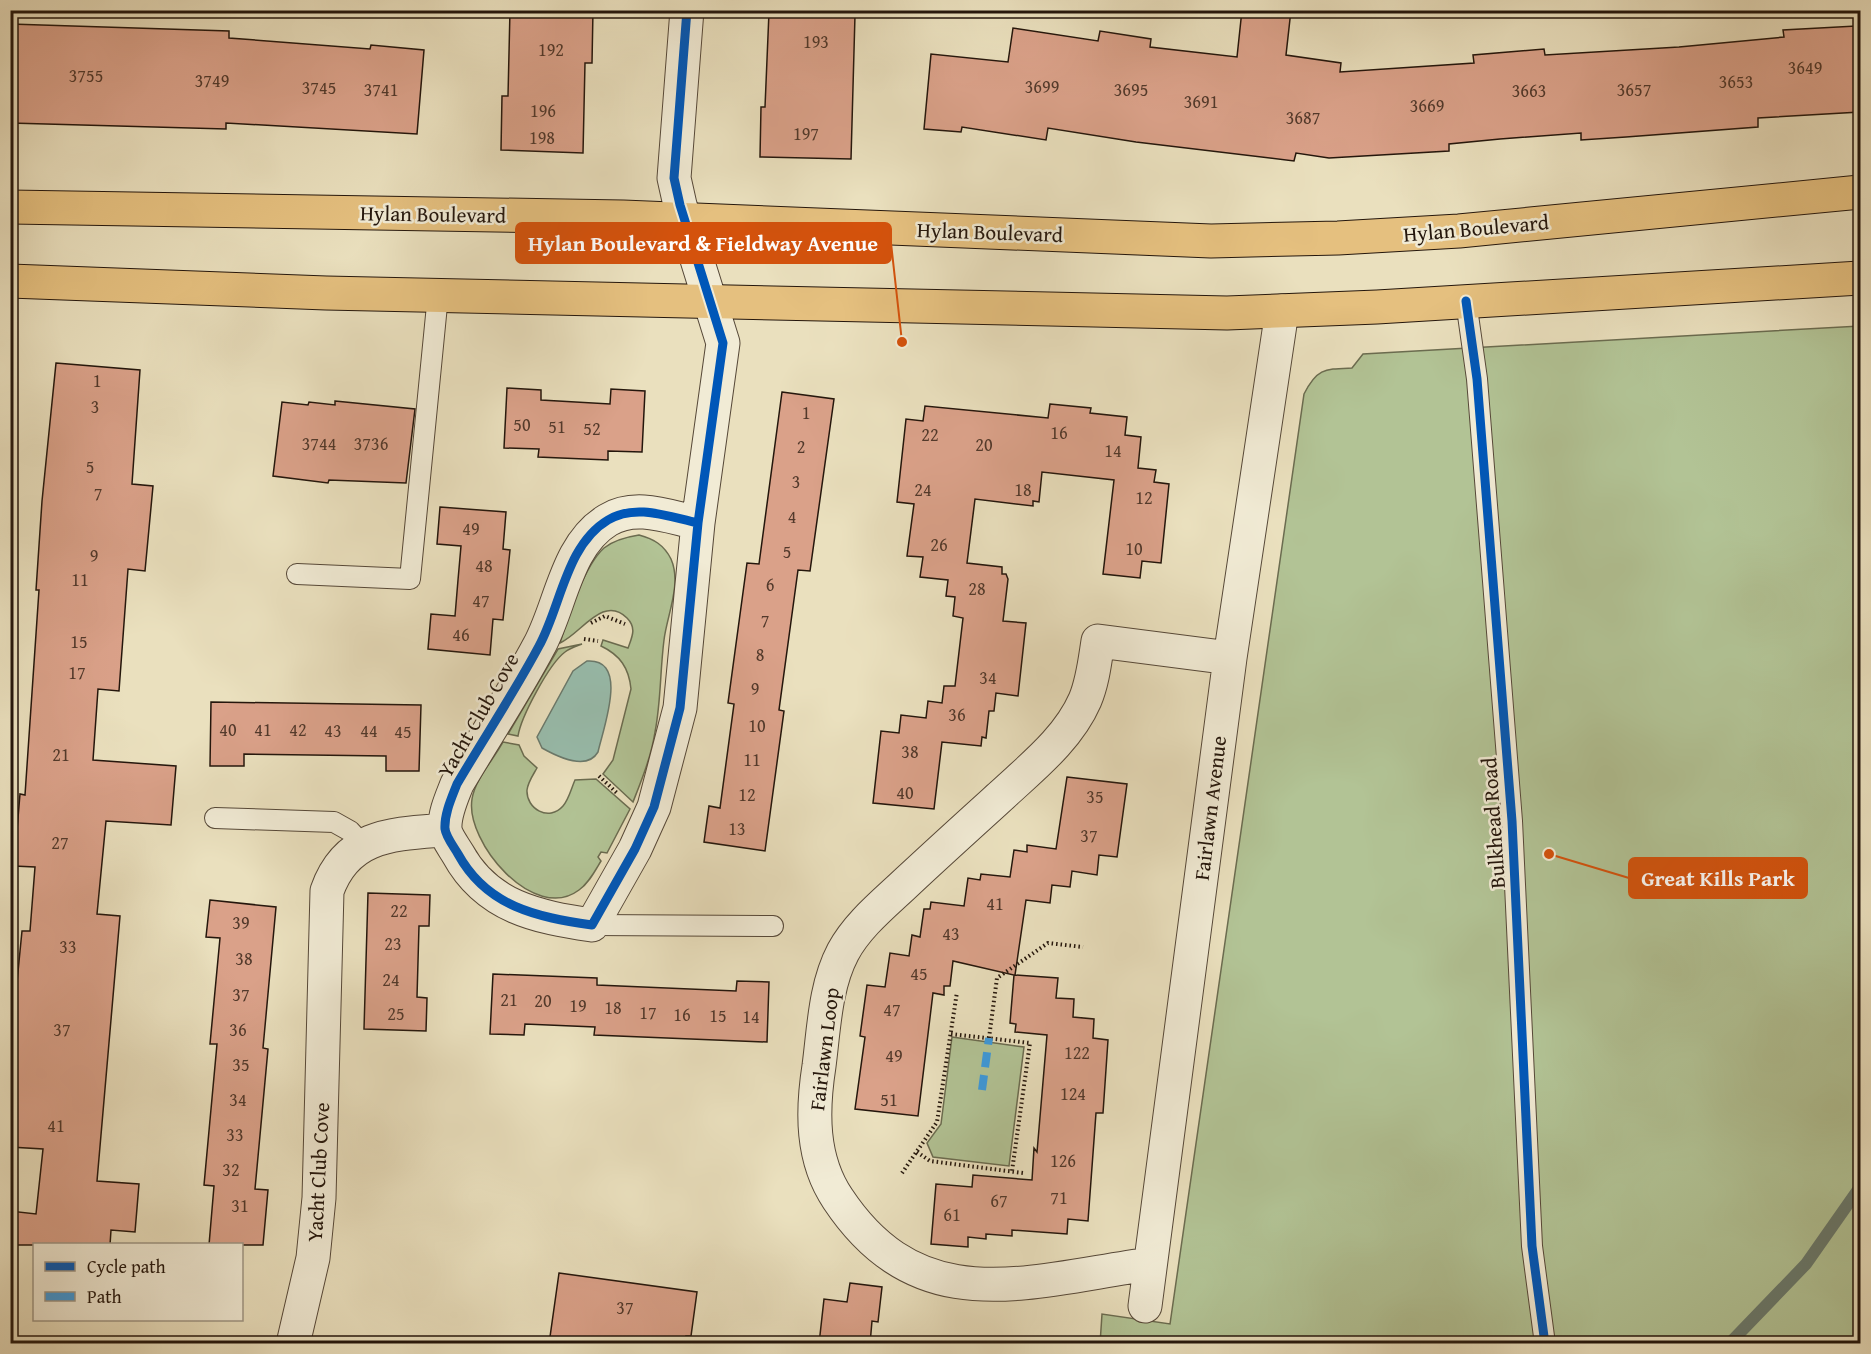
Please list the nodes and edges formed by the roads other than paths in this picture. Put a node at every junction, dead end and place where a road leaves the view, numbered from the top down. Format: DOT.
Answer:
graph roads {
  1 [pos="687,10"];
  2 [pos="1860,192"];
  3 [pos="10,207"];
  4 [pos="685,220"];
  5 [pos="1860,278"];
  6 [pos="10,281"];
  7 [pos="438,295"];
  8 [pos="711,301"];
  9 [pos="1466,302"];
  10 [pos="1282,311"];
  11 [pos="698,523"];
  12 [pos="297,574"];
  13 [pos="1230,658"];
  14 [pos="215,818"];
  15 [pos="445,830"];
  16 [pos="363,845"];
  17 [pos="592,925"];
  18 [pos="773,926"];
  19 [pos="1150,1264"];
  20 [pos="1145,1306"];
  21 [pos="292,1344"];
  22 [pos="1545,1344"];
  1 -- 4 [label="street"];
  2 -- 4 [label="main road, Hylan Boulevard"];
  3 -- 4 [label="main road, Hylan Boulevard"];
  4 -- 8 [label="street"];
  5 -- 9 [label="main road"];
  6 -- 7 [label="main road"];
  7 -- 8 [label="main road"];
  7 -- 12 [label="lane"];
  8 -- 10 [label="main road"];
  8 -- 11 [label="street"];
  9 -- 10 [label="main road"];
  9 -- 22 [label="lane, Bulkhead Road"];
  10 -- 13 [label="street, Fairlawn Avenue"];
  11 -- 15 [label="street, Yacht Club Cove"];
  11 -- 17 [label="street"];
  13 -- 19 [label="street, Fairlawn Avenue"];
  13 -- 19 [label="street, Fairlawn Loop"];
  14 -- 16 [label="lane"];
  15 -- 16 [label="street, Yacht Club Cove"];
  15 -- 17 [label="street"];
  16 -- 21 [label="street, Yacht Club Cove"];
  17 -- 18 [label="lane"];
  19 -- 20 [label="street, Fairlawn Avenue"];
}
